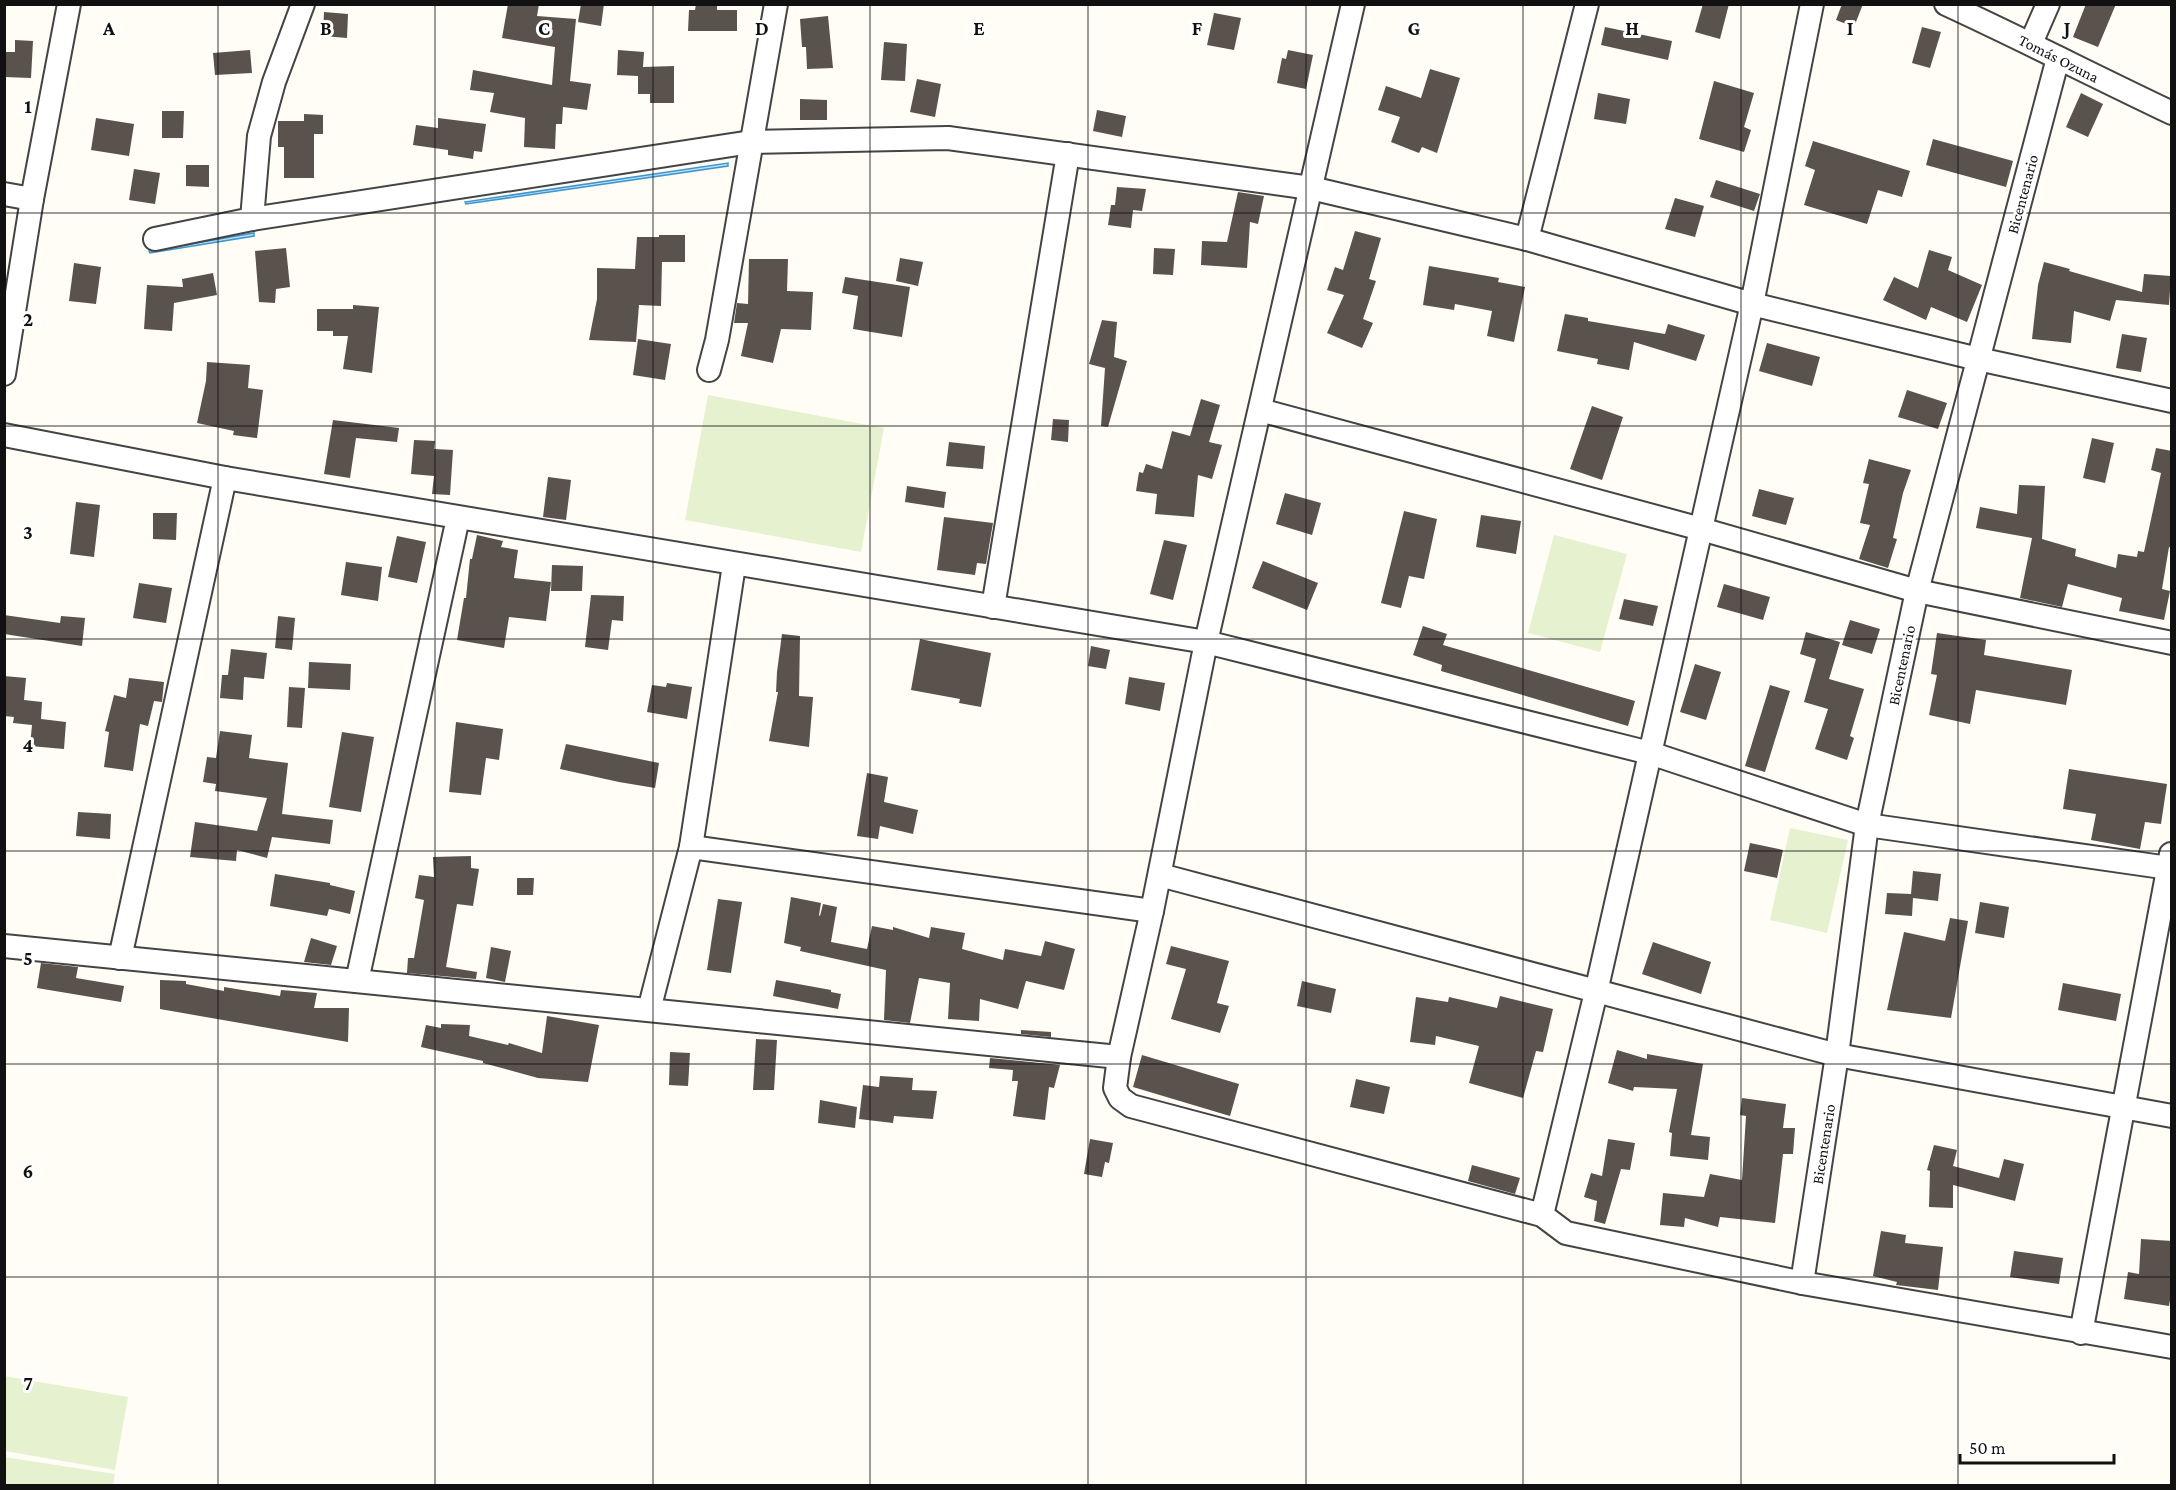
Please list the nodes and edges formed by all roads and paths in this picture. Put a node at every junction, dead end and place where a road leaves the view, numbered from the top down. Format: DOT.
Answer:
graph roads {
  1 [pos="69,4"];
  2 [pos="303,4"];
  3 [pos="776,4"];
  4 [pos="1353,4"];
  5 [pos="1587,4"];
  6 [pos="1812,4"];
  7 [pos="1946,4"];
  8 [pos="2048,4"];
  9 [pos="2031,43"];
  10 [pos="2058,58"];
  11 [pos="2172,113"];
  12 [pos="751,141"];
  13 [pos="1068,154"];
  14 [pos="1311,188"];
  15 [pos="4,194"];
  16 [pos="32,199"];
  17 [pos="252,219"];
  18 [pos="155,239"];
  19 [pos="1527,239"];
  20 [pos="1752,304"];
  21 [pos="1978,359"];
  22 [pos="710,370"];
  23 [pos="4,374"];
  24 [pos="2172,401"];
  25 [pos="1260,410"];
  26 [pos="4,435"];
  27 [pos="225,478"];
  28 [pos="458,518"];
  29 [pos="1701,529"];
  30 [pos="734,565"];
  31 [pos="1917,591"];
  32 [pos="993,607"];
  33 [pos="1206,642"];
  34 [pos="2172,643"];
  35 [pos="1650,753"];
  36 [pos="1867,825"];
  37 [pos="692,847"];
  38 [pos="2170,861"];
  39 [pos="1160,875"];
  40 [pos="1152,911"];
  41 [pos="4,946"];
  42 [pos="120,958"];
  43 [pos="357,981"];
  44 [pos="1596,992"];
  45 [pos="649,1010"];
  46 [pos="1837,1056"];
  47 [pos="1119,1057"];
  48 [pos="2124,1108"];
  49 [pos="2172,1116"];
  50 [pos="1542,1215"];
  51 [pos="1802,1283"];
  52 [pos="2081,1333"];
  53 [pos="2172,1347"];
  1 -- 16 [label="street"];
  2 -- 17 [label="street"];
  3 -- 12 [label="street"];
  4 -- 14 [label="street"];
  5 -- 19 [label="street"];
  6 -- 20 [label="street"];
  7 -- 9 [label="street, Tomás Ozuna"];
  8 -- 9 [label="street"];
  9 -- 10 [label="street, Tomás Ozuna"];
  10 -- 11 [label="street, Tomás Ozuna"];
  10 -- 21 [label="street, Bicentenario"];
  12 -- 13 [label="street"];
  12 -- 17 [label="street"];
  12 -- 22 [label="street"];
  13 -- 14 [label="street"];
  13 -- 32 [label="street"];
  14 -- 19 [label="street"];
  14 -- 25 [label="street"];
  15 -- 16 [label="street"];
  16 -- 23 [label="street"];
  17 -- 18 [label="street"];
  19 -- 20 [label="street"];
  20 -- 21 [label="street"];
  20 -- 29 [label="street"];
  21 -- 24 [label="street"];
  21 -- 31 [label="street, Bicentenario"];
  25 -- 29 [label="street"];
  25 -- 33 [label="street"];
  26 -- 27 [label="street"];
  27 -- 28 [label="street"];
  27 -- 42 [label="street"];
  28 -- 30 [label="street"];
  28 -- 43 [label="street"];
  29 -- 31 [label="street"];
  29 -- 35 [label="street"];
  30 -- 32 [label="street"];
  30 -- 37 [label="street"];
  31 -- 34 [label="street"];
  31 -- 36 [label="street, Bicentenario"];
  32 -- 33 [label="street"];
  33 -- 35 [label="street"];
  33 -- 39 [label="street"];
  35 -- 36 [label="street"];
  35 -- 44 [label="street"];
  36 -- 38 [label="street"];
  36 -- 46 [label="street, Bicentenario"];
  37 -- 40 [label="street"];
  37 -- 45 [label="street"];
  38 -- 48 [label="street"];
  39 -- 40 [label="street"];
  39 -- 44 [label="street"];
  40 -- 47 [label="street"];
  41 -- 42 [label="street"];
  42 -- 43 [label="street"];
  43 -- 45 [label="street"];
  44 -- 46 [label="street"];
  44 -- 50 [label="street"];
  45 -- 47 [label="street"];
  46 -- 48 [label="street"];
  46 -- 51 [label="street, Bicentenario"];
  47 -- 50 [label="street"];
  48 -- 49 [label="street"];
  48 -- 52 [label="street"];
  50 -- 51 [label="street"];
  51 -- 52 [label="street"];
  52 -- 53 [label="street"];
}
